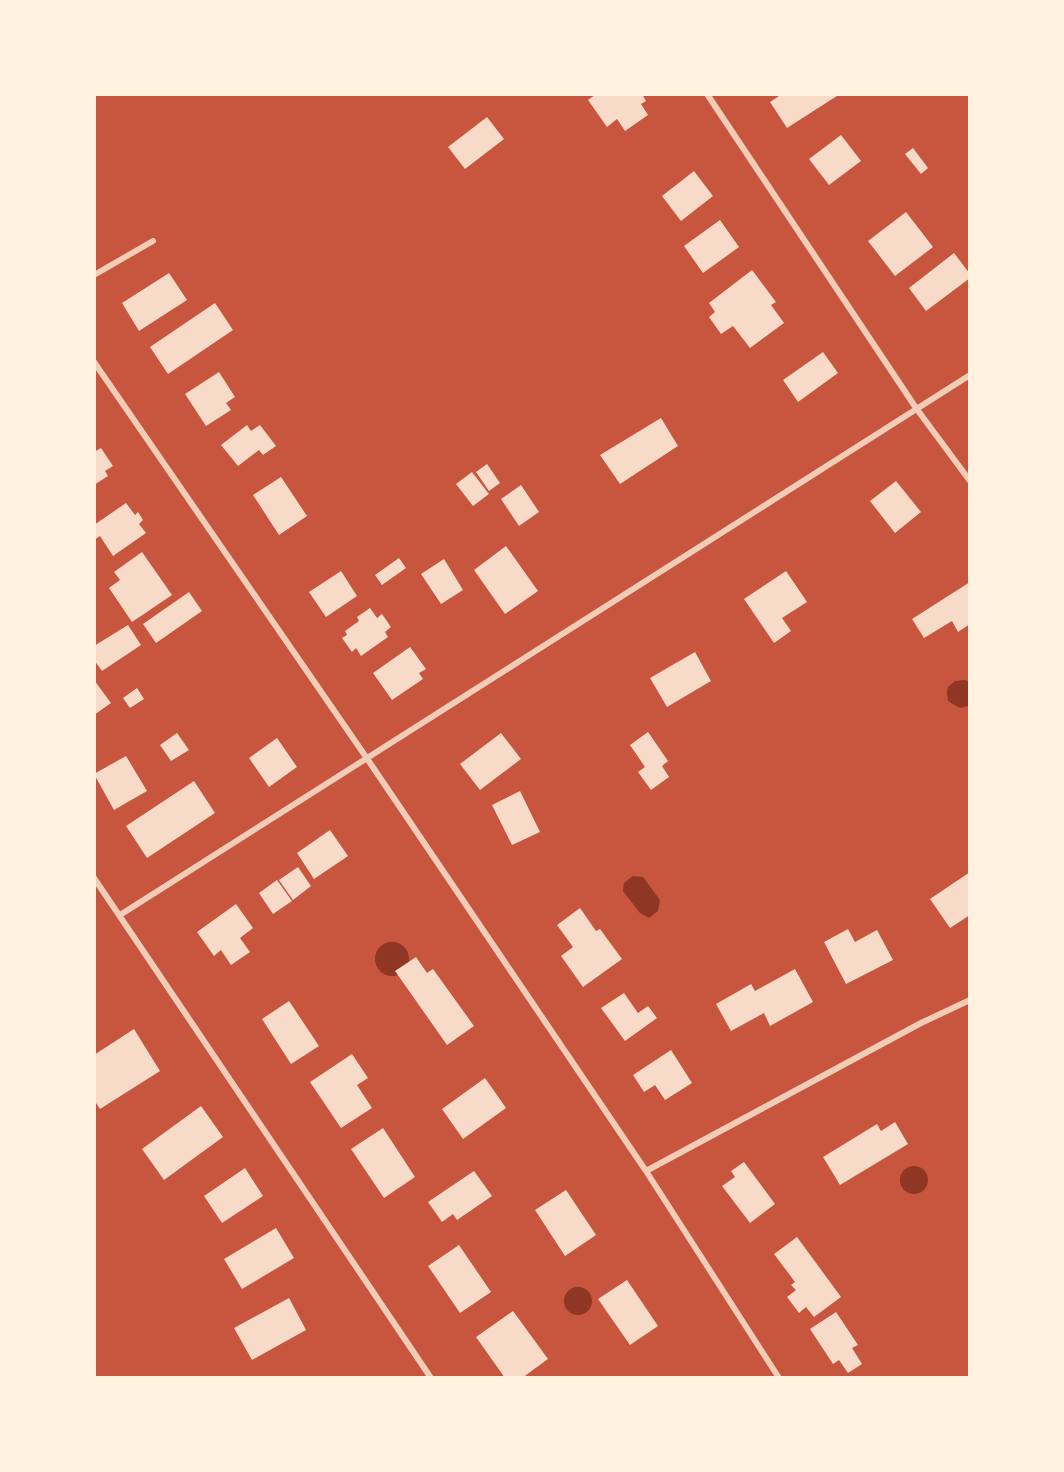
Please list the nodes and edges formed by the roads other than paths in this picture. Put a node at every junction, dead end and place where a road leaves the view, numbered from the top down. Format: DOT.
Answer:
graph roads {
  1 [pos="707,94"];
  2 [pos="153,241"];
  3 [pos="94,275"];
  4 [pos="94,362"];
  5 [pos="969,375"];
  6 [pos="916,408"];
  7 [pos="969,481"];
  8 [pos="366,758"];
  9 [pos="94,878"];
  10 [pos="120,915"];
  11 [pos="969,1000"];
  12 [pos="646,1171"];
  13 [pos="431,1377"];
  14 [pos="779,1377"];
  1 -- 6 [label="street"];
  2 -- 3 [label="street"];
  4 -- 8 [label="street"];
  5 -- 6 [label="street"];
  6 -- 7 [label="street"];
  6 -- 8 [label="street"];
  8 -- 10 [label="street"];
  8 -- 12 [label="street"];
  9 -- 10 [label="street"];
  10 -- 13 [label="street"];
  11 -- 12 [label="street"];
  12 -- 14 [label="street"];
}
